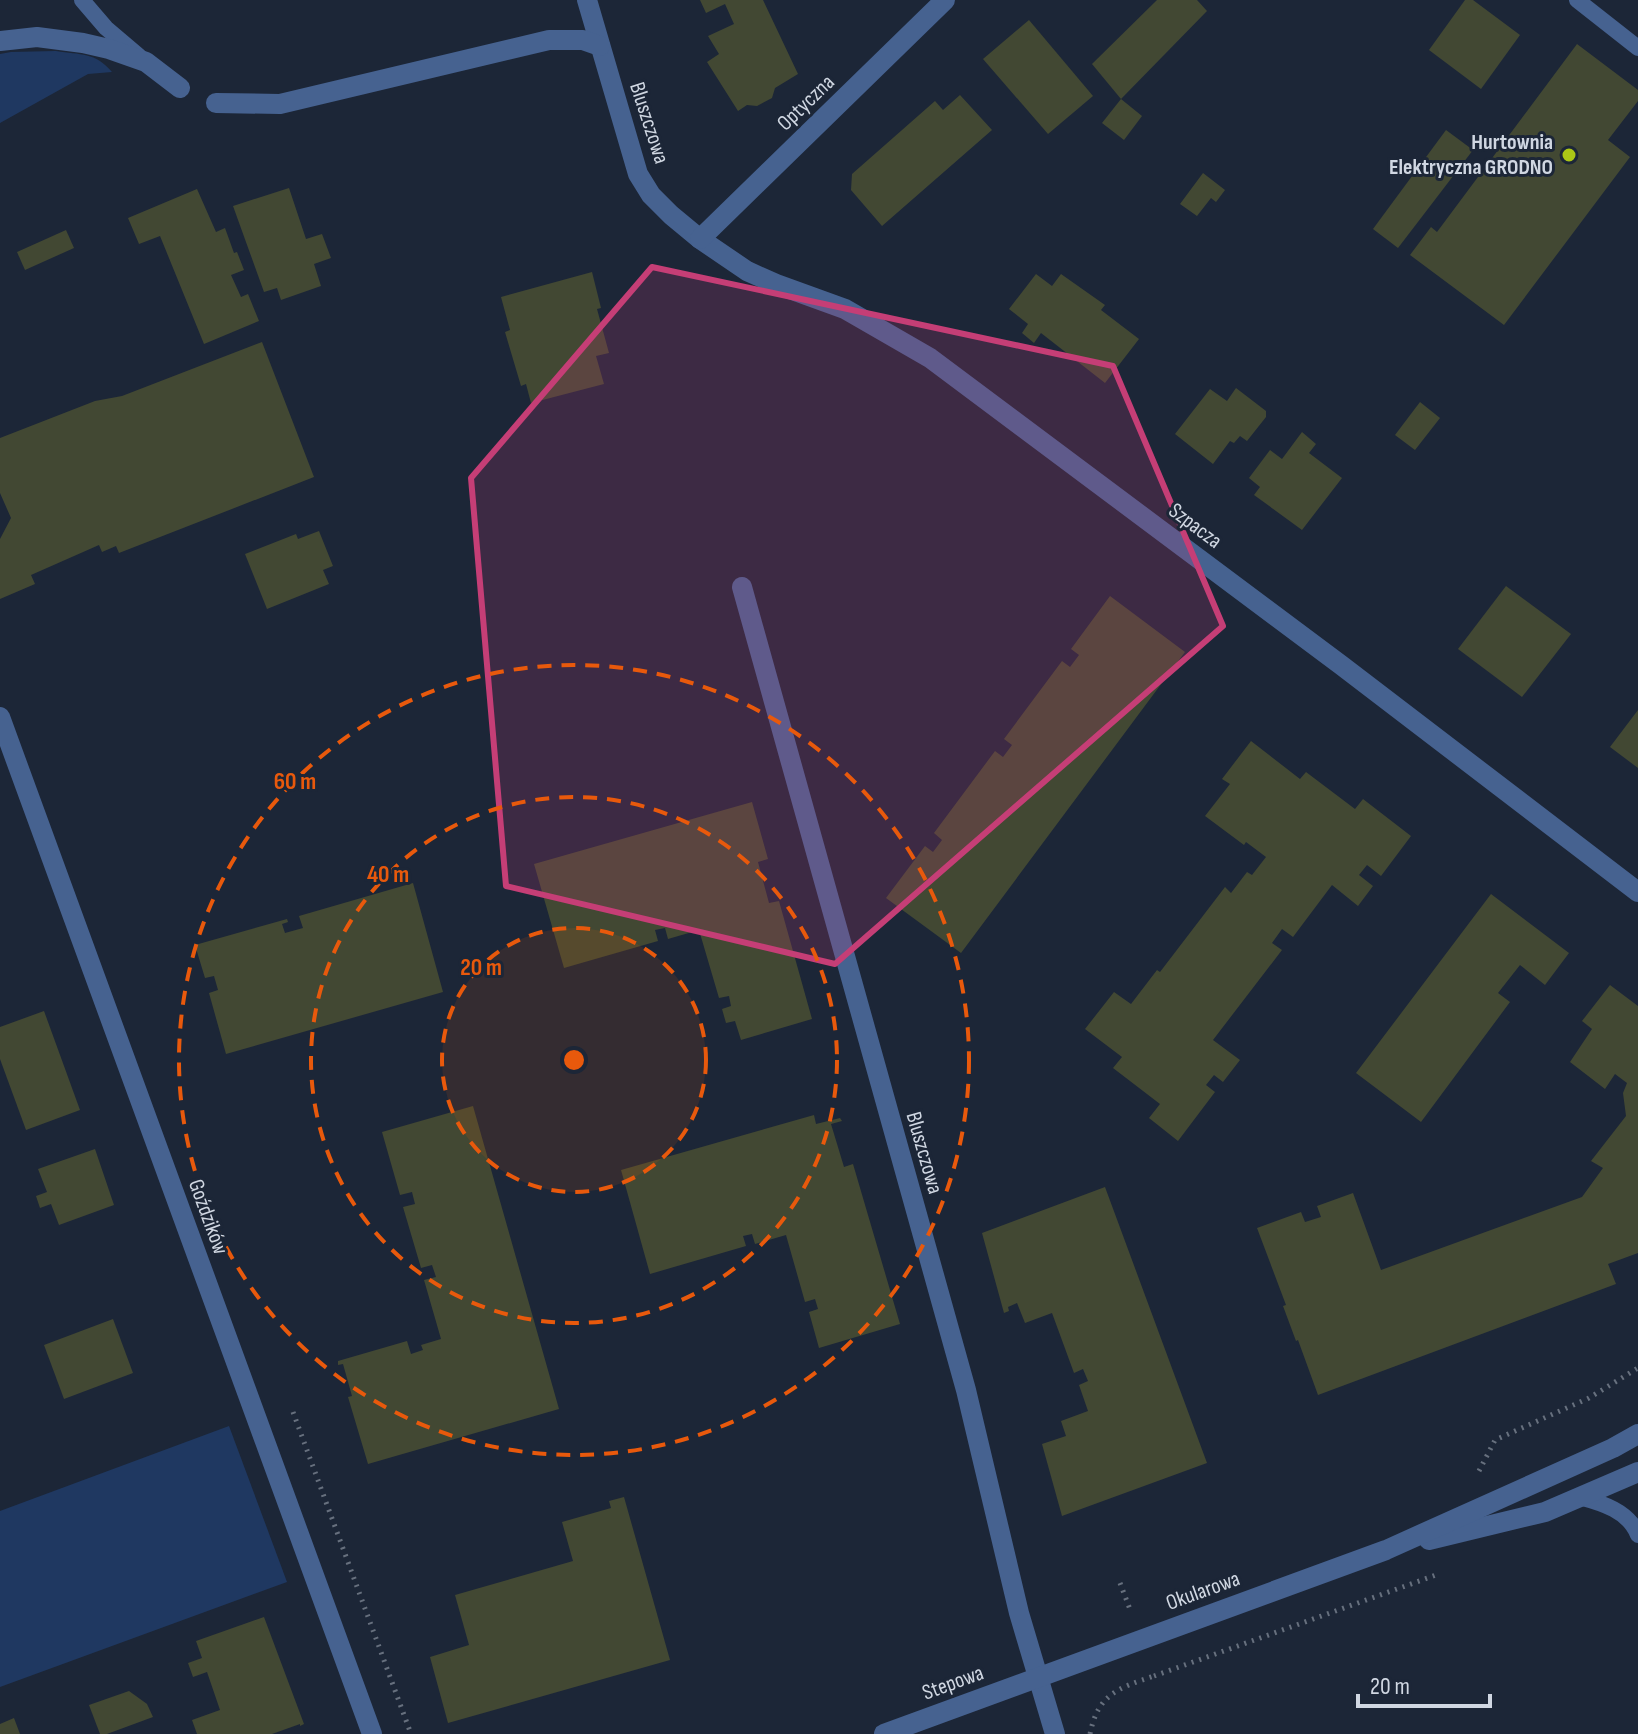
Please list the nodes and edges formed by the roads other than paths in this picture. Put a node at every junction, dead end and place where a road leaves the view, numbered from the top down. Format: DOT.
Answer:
graph roads {
  1 [pos="82,0"];
  2 [pos="587,0"];
  3 [pos="945,0"];
  4 [pos="1577,0"];
  5 [pos="0,41"];
  6 [pos="600,46"];
  7 [pos="1638,48"];
  8 [pos="146,62"];
  9 [pos="180,88"];
  10 [pos="216,103"];
  11 [pos="700,239"];
  12 [pos="742,587"];
  13 [pos="0,717"];
  14 [pos="1638,892"];
  15 [pos="1638,1434"];
  16 [pos="1638,1472"];
  17 [pos="1579,1497"];
  18 [pos="1638,1535"];
  19 [pos="1386,1550"];
  20 [pos="1038,1677"];
  21 [pos="372,1734"];
  22 [pos="884,1734"];
  23 [pos="1055,1734"];
  1 -- 8 [label="lane"];
  2 -- 6 [label="street, Bluszczowa"];
  3 -- 11 [label="street, Optyczna"];
  4 -- 7 [label="lane"];
  5 -- 8 [label="street"];
  6 -- 10 [label="street"];
  6 -- 11 [label="street, Bluszczowa"];
  8 -- 9 [label="street"];
  11 -- 14 [label="street, Szpacza"];
  12 -- 20 [label="street, Bluszczowa"];
  13 -- 21 [label="street, Goździków"];
  15 -- 19 [label="street, Okularowa"];
  16 -- 17 [label="street, Okularowa"];
  17 -- 18 [label="lane"];
  17 -- 19 [label="street, Okularowa"];
  19 -- 20 [label="street, Okularowa"];
  20 -- 22 [label="street, Stepowa"];
  20 -- 23 [label="street, Bluszczowa"];
}
